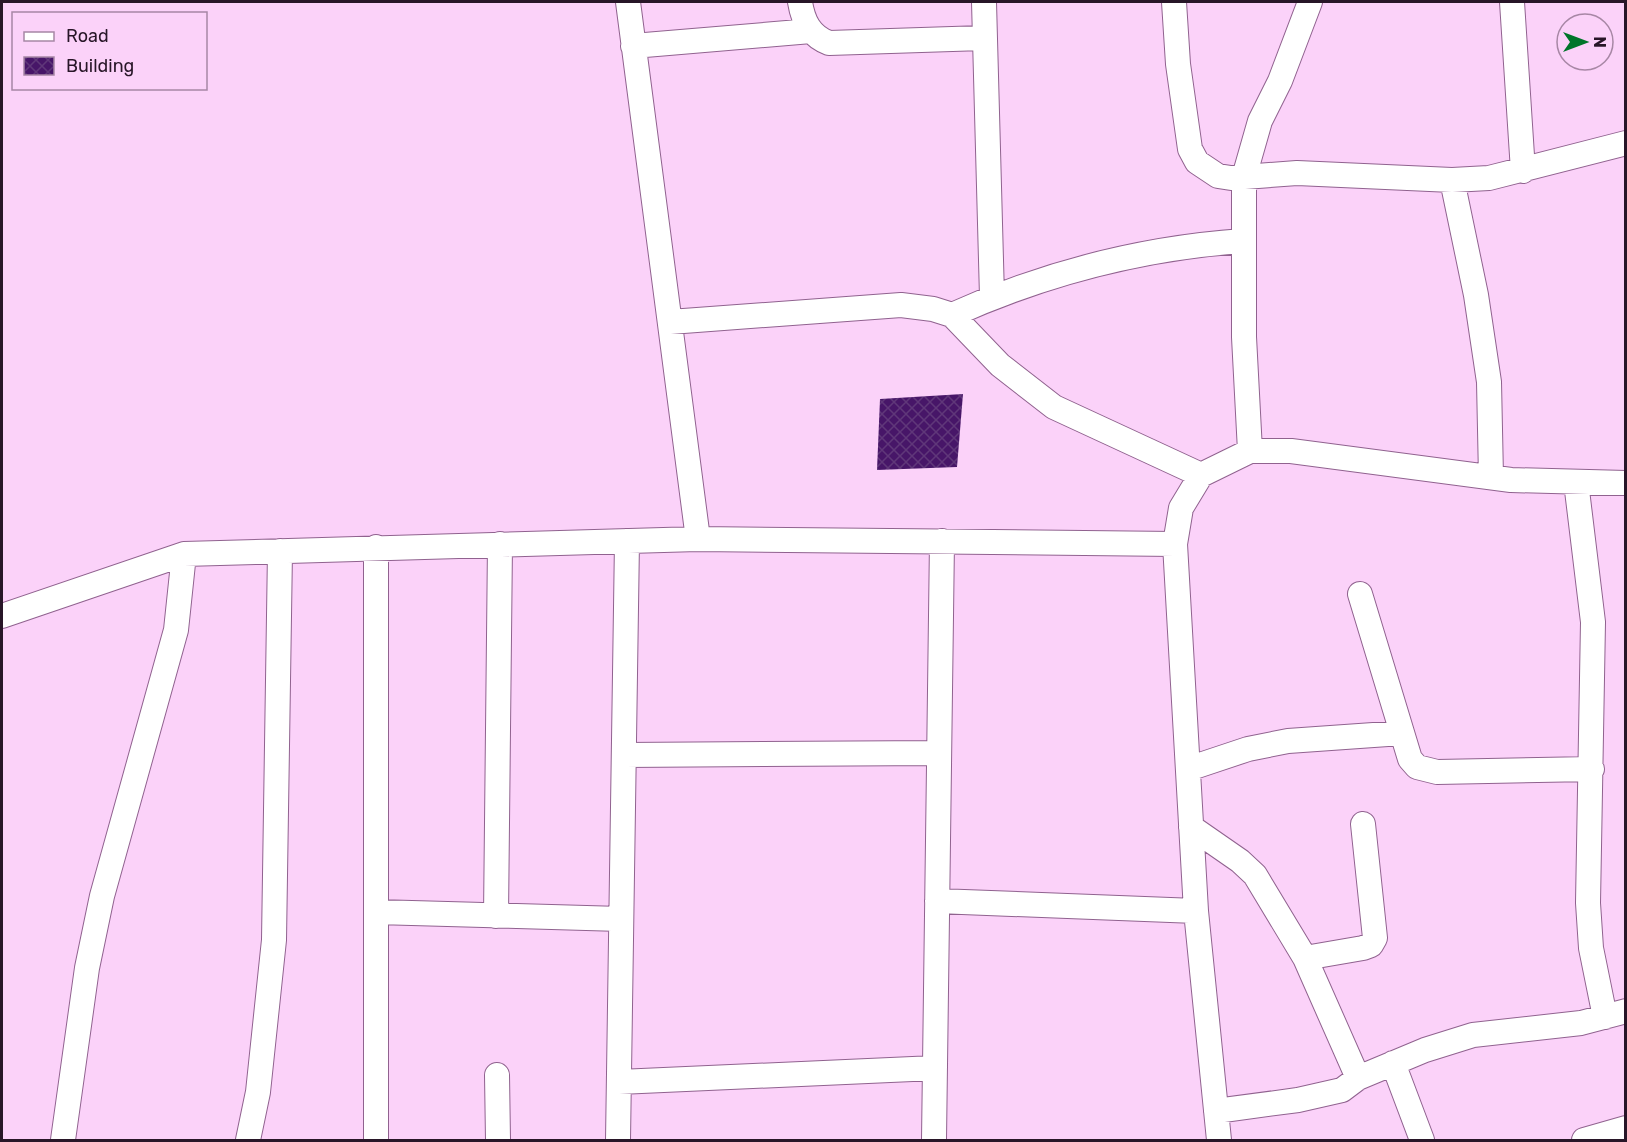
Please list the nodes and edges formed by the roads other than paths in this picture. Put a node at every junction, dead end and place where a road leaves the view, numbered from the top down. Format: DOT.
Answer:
graph roads {
  1 [pos="628,2"];
  2 [pos="800,2"];
  3 [pos="984,2"];
  4 [pos="1174,2"];
  5 [pos="1310,2"];
  6 [pos="1512,2"];
  7 [pos="811,31"];
  8 [pos="983,38"];
  9 [pos="633,46"];
  10 [pos="1626,143"];
  11 [pos="1523,171"];
  12 [pos="1244,177"];
  13 [pos="1452,180"];
  14 [pos="1243,241"];
  15 [pos="992,297"];
  16 [pos="952,315"];
  17 [pos="670,322"];
  18 [pos="1250,451"];
  19 [pos="1201,475"];
  20 [pos="1491,477"];
  21 [pos="1576,482"];
  22 [pos="1626,483"];
  23 [pos="698,539"];
  24 [pos="627,541"];
  25 [pos="942,542"];
  26 [pos="500,544"];
  27 [pos="1175,544"];
  28 [pos="376,547"];
  29 [pos="280,551"];
  30 [pos="183,554"];
  31 [pos="1360,594"];
  32 [pos="2,616"];
  33 [pos="1402,733"];
  34 [pos="939,753"];
  35 [pos="624,755"];
  36 [pos="1188,769"];
  37 [pos="1592,769"];
  38 [pos="1363,824"];
  39 [pos="1191,828"];
  40 [pos="937,901"];
  41 [pos="1196,911"];
  42 [pos="376,912"];
  43 [pos="496,916"];
  44 [pos="621,919"];
  45 [pos="1305,958"];
  46 [pos="1615,1014"];
  47 [pos="1393,1063"];
  48 [pos="935,1068"];
  49 [pos="497,1075"];
  50 [pos="1358,1078"];
  51 [pos="619,1082"];
  52 [pos="1216,1111"];
  53 [pos="1626,1128"];
  54 [pos="63,1140"];
  55 [pos="248,1140"];
  56 [pos="376,1140"];
  57 [pos="498,1140"];
  58 [pos="618,1140"];
  59 [pos="934,1140"];
  60 [pos="1219,1140"];
  61 [pos="1422,1140"];
  62 [pos="1584,1140"];
  1 -- 9 [label="street"];
  2 -- 7 [label="street"];
  3 -- 8 [label="street"];
  4 -- 12 [label="street"];
  5 -- 12 [label="street"];
  6 -- 11 [label="street"];
  7 -- 8 [label="street"];
  7 -- 9 [label="street"];
  8 -- 15 [label="street"];
  9 -- 17 [label="street"];
  10 -- 11 [label="street"];
  11 -- 13 [label="street"];
  12 -- 13 [label="street"];
  12 -- 14 [label="street"];
  13 -- 20 [label="street"];
  14 -- 15 [label="street"];
  14 -- 18 [label="street"];
  15 -- 16 [label="street"];
  16 -- 17 [label="street"];
  16 -- 19 [label="street"];
  17 -- 23 [label="street"];
  18 -- 19 [label="street"];
  18 -- 20 [label="street"];
  19 -- 27 [label="street"];
  20 -- 21 [label="street"];
  21 -- 22 [label="street"];
  21 -- 37 [label="street"];
  23 -- 24 [label="street"];
  23 -- 25 [label="street"];
  24 -- 26 [label="street"];
  24 -- 35 [label="street"];
  25 -- 27 [label="street"];
  25 -- 34 [label="street"];
  26 -- 28 [label="street"];
  26 -- 43 [label="street"];
  27 -- 36 [label="street"];
  28 -- 29 [label="street"];
  28 -- 42 [label="street"];
  29 -- 30 [label="street"];
  29 -- 55 [label="street"];
  30 -- 32 [label="street"];
  30 -- 54 [label="street"];
  31 -- 33 [label="street"];
  33 -- 36 [label="street"];
  33 -- 37 [label="street"];
  34 -- 35 [label="street"];
  34 -- 40 [label="street"];
  35 -- 44 [label="street"];
  36 -- 39 [label="street"];
  37 -- 46 [label="street"];
  38 -- 45 [label="street"];
  39 -- 41 [label="street"];
  39 -- 45 [label="street"];
  40 -- 41 [label="street"];
  40 -- 48 [label="street"];
  41 -- 52 [label="street"];
  42 -- 43 [label="street"];
  42 -- 56 [label="street"];
  43 -- 44 [label="street"];
  44 -- 51 [label="street"];
  45 -- 50 [label="street"];
  46 -- 47 [label="street"];
  47 -- 50 [label="street"];
  47 -- 61 [label="street"];
  48 -- 51 [label="street"];
  48 -- 59 [label="street"];
  49 -- 57 [label="street"];
  50 -- 52 [label="street"];
  51 -- 58 [label="street"];
  52 -- 60 [label="street"];
  53 -- 62 [label="street"];
}
